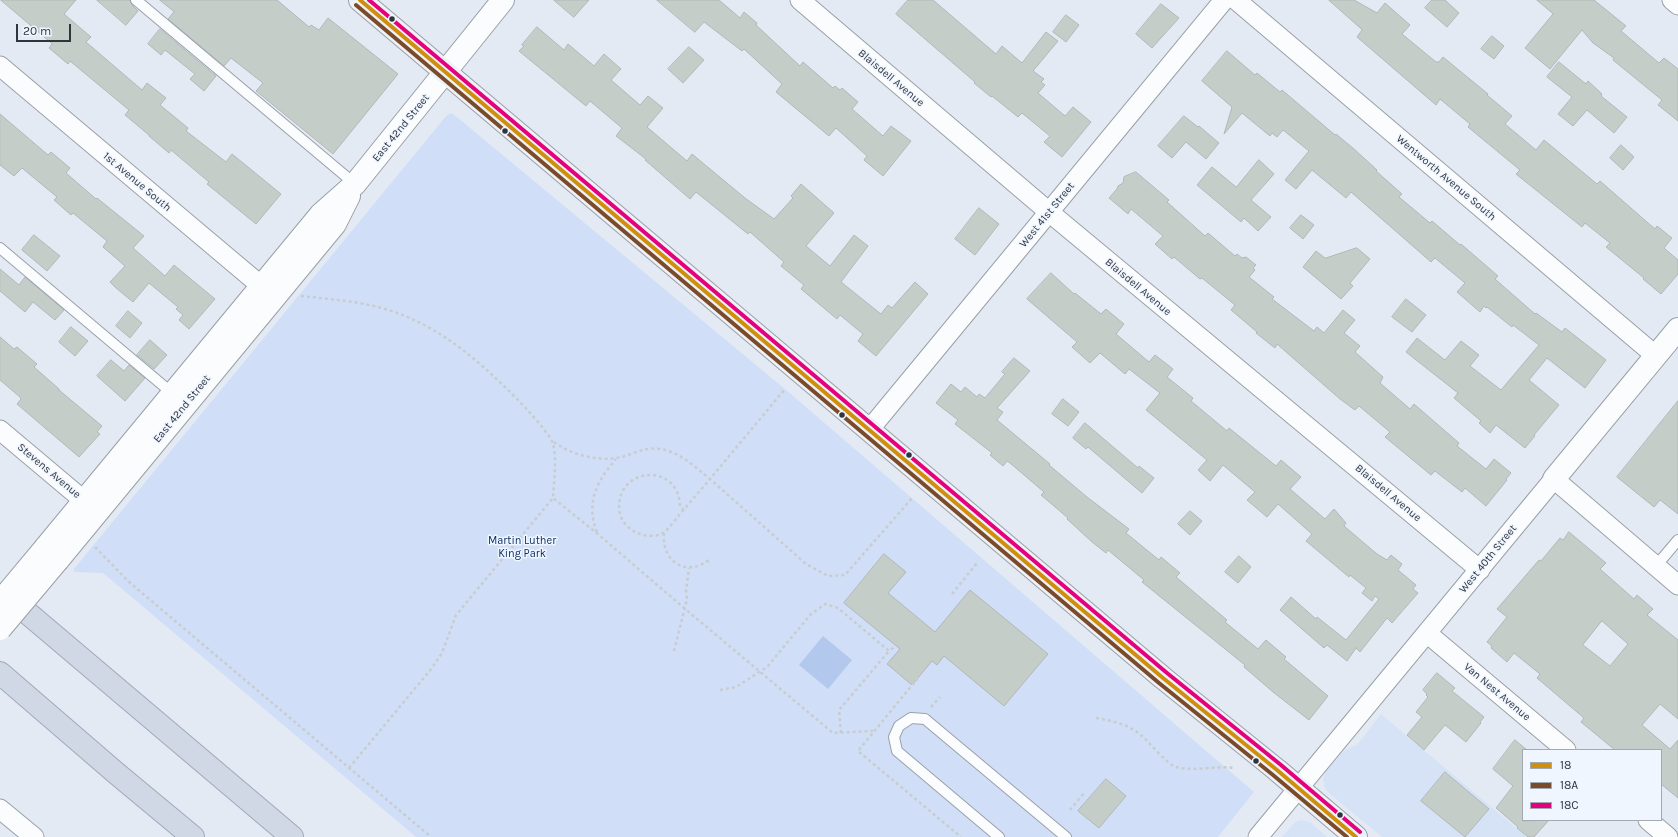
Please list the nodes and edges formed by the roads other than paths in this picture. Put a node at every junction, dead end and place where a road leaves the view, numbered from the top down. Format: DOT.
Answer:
graph roads {
  1 [pos="136,0"];
  2 [pos="360,0"];
  3 [pos="503,0"];
  4 [pos="800,0"];
  5 [pos="1224,0"];
  6 [pos="1236,0"];
  7 [pos="1672,0"];
  8 [pos="1678,6"];
  9 [pos="0,66"];
  10 [pos="446,72"];
  11 [pos="355,184"];
  12 [pos="1049,212"];
  13 [pos="0,248"];
  14 [pos="268,292"];
  15 [pos="1678,329"];
  16 [pos="1656,356"];
  17 [pos="172,393"];
  18 [pos="0,430"];
  19 [pos="869,430"];
  20 [pos="1554,479"];
  21 [pos="91,507"];
  22 [pos="1678,540"];
  23 [pos="52,554"];
  24 [pos="1656,566"];
  25 [pos="1480,570"];
  26 [pos="1678,585"];
  27 [pos="0,590"];
  28 [pos="0,602"];
  29 [pos="0,629"];
  30 [pos="1428,634"];
  31 [pos="0,673"];
  32 [pos="1565,749"];
  33 [pos="1297,789"];
  34 [pos="0,809"];
  35 [pos="1649,821"];
  36 [pos="34,837"];
  37 [pos="193,837"];
  38 [pos="292,837"];
  39 [pos="999,837"];
  40 [pos="1066,837"];
  41 [pos="1258,837"];
  42 [pos="1356,837"];
  43 [pos="1668,837"];
  1 -- 11 [label="lane"];
  2 -- 10 [label="main road"];
  3 -- 10 [label="street, East 42nd Street"];
  4 -- 12 [label="street, Blaisdell Avenue"];
  5 -- 12 [label="street, West 41st Street"];
  6 -- 16 [label="street, Wentworth Avenue South"];
  7 -- 8 [label="street"];
  9 -- 14 [label="street, 1st Avenue South"];
  10 -- 11 [label="street, East 42nd Street"];
  10 -- 19 [label="main road"];
  11 -- 14 [label="street, East 42nd Street"];
  12 -- 19 [label="street, West 41st Street"];
  12 -- 25 [label="street, Blaisdell Avenue"];
  13 -- 17 [label="lane"];
  14 -- 17 [label="street, East 42nd Street"];
  14 -- 21 [label="street, East 42nd Street"];
  15 -- 16 [label="street, West 40th Street"];
  16 -- 20 [label="street, West 40th Street"];
  17 -- 21 [label="street, East 42nd Street"];
  18 -- 21 [label="street, Stevens Avenue"];
  19 -- 33 [label="main road"];
  20 -- 24 [label="street"];
  20 -- 25 [label="street, West 40th Street"];
  21 -- 23 [label="street, East 42nd Street"];
  22 -- 24 [label="lane"];
  23 -- 28 [label="street, East 42nd Street, bridge"];
  23 -- 29 [label="street, East 42nd Street, bridge"];
  24 -- 26 [label="street"];
  25 -- 30 [label="street, West 40th Street"];
  27 -- 38 [label="highway"];
  30 -- 32 [label="street, Van Nest Avenue"];
  30 -- 33 [label="street, West 40th Street"];
  31 -- 37 [label="highway"];
  33 -- 41 [label="street, West 40th Street"];
  33 -- 42 [label="main road"];
  34 -- 36 [label="street"];
  35 -- 43 [label="street"];
  39 -- 40 [label="lane"];
}
